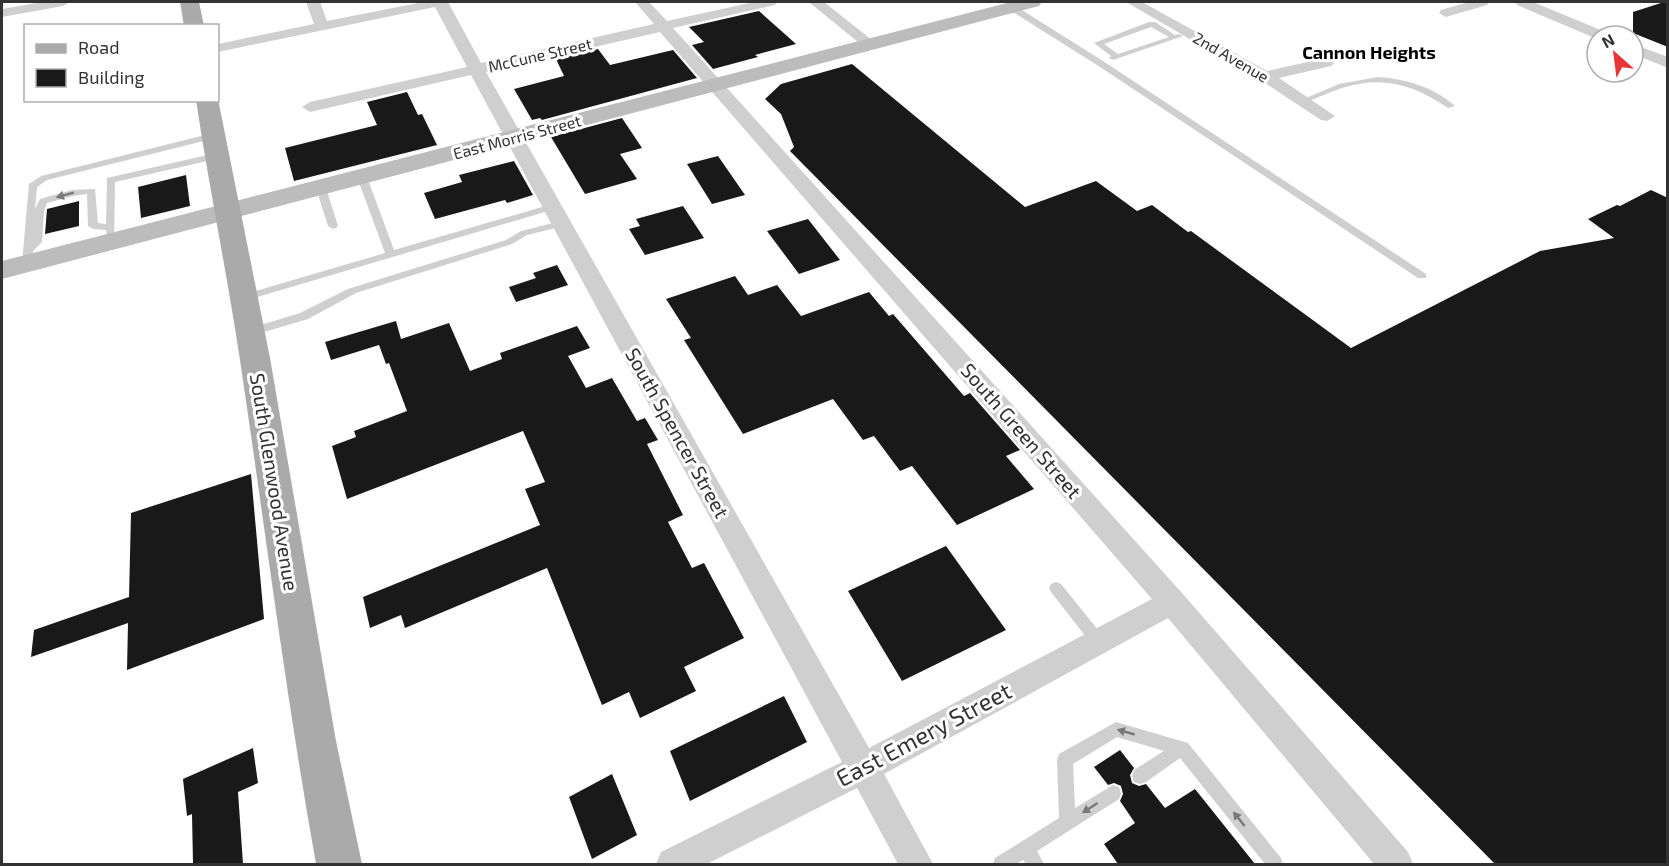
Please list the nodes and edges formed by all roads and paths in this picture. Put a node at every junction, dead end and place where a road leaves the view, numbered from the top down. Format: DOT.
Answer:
graph roads {
  1 [pos="190,2"];
  2 [pos="313,2"];
  3 [pos="440,2"];
  4 [pos="642,2"];
  5 [pos="770,2"];
  6 [pos="816,2"];
  7 [pos="1133,2"];
  8 [pos="1482,2"];
  9 [pos="1522,2"];
  10 [pos="57,3"];
  11 [pos="1021,4"];
  12 [pos="2,13"];
  13 [pos="1446,13"];
  14 [pos="194,24"];
  15 [pos="322,26"];
  16 [pos="664,27"];
  17 [pos="1585,28"];
  18 [pos="1181,35"];
  19 [pos="869,44"];
  20 [pos="219,48"];
  21 [pos="1645,54"];
  22 [pos="1119,57"];
  23 [pos="1100,63"];
  24 [pos="1326,63"];
  25 [pos="1668,63"];
  26 [pos="478,70"];
  27 [pos="1265,75"];
  28 [pos="715,84"];
  29 [pos="1304,101"];
  30 [pos="207,102"];
  31 [pos="1451,106"];
  32 [pos="310,107"];
  33 [pos="1327,116"];
  34 [pos="515,138"];
  35 [pos="214,146"];
  36 [pos="110,161"];
  37 [pos="362,177"];
  38 [pos="110,180"];
  39 [pos="321,188"];
  40 [pos="226,212"];
  41 [pos="557,215"];
  42 [pos="333,226"];
  43 [pos="110,234"];
  44 [pos="390,254"];
  45 [pos="12,265"];
  46 [pos="1422,276"];
  47 [pos="243,298"];
  48 [pos="249,332"];
  49 [pos="1056,588"];
  50 [pos="1173,602"];
  51 [pos="1098,641"];
  52 [pos="1182,748"];
  53 [pos="863,768"];
  54 [pos="1140,776"];
  55 [pos="1113,793"];
  56 [pos="1067,823"];
  57 [pos="1026,849"];
  58 [pos="339,864"];
  59 [pos="673,864"];
  60 [pos="916,864"];
  61 [pos="1001,864"];
  62 [pos="1036,864"];
  63 [pos="1275,864"];
  64 [pos="1396,864"];
  1 -- 14 [label="main road"];
  2 -- 15 [label="street"];
  3 -- 15 [label="street"];
  3 -- 26 [label="street, South Spencer Street"];
  4 -- 16 [label="street, South Green Street"];
  5 -- 16 [label="street, McCune Street"];
  6 -- 19 [label="street"];
  7 -- 18 [label="street, 2nd Avenue"];
  8 -- 13 [label="street"];
  9 -- 17 [label="street"];
  10 -- 12 [label="street"];
  11 -- 19 [label="main road, East Morris Street"];
  11 -- 23 [label="lane"];
  15 -- 20 [label="street"];
  16 -- 26 [label="street, McCune Street"];
  16 -- 28 [label="street, South Green Street"];
  18 -- 22 [label="lane"];
  18 -- 22 [label="lane"];
  18 -- 27 [label="street, 2nd Avenue"];
  19 -- 28 [label="main road, East Morris Street"];
  21 -- 25 [label="street"];
  22 -- 23 [label="lane"];
  23 -- 46 [label="lane"];
  24 -- 27 [label="street"];
  26 -- 32 [label="street, McCune Street"];
  26 -- 34 [label="street, South Spencer Street"];
  27 -- 29 [label="street, 2nd Avenue"];
  28 -- 34 [label="main road, East Morris Street"];
  28 -- 50 [label="street, South Green Street"];
  29 -- 31 [label="lane"];
  29 -- 33 [label="street, 2nd Avenue"];
  30 -- 35 [label="main road, South Glenwood Avenue"];
  34 -- 37 [label="main road, East Morris Street"];
  34 -- 41 [label="street, South Spencer Street"];
  35 -- 36 [label="lane"];
  35 -- 38 [label="lane"];
  35 -- 40 [label="main road, South Glenwood Avenue"];
  36 -- 38 [label="lane"];
  36 -- 45 [label="lane"];
  37 -- 39 [label="main road, East Morris Street"];
  37 -- 44 [label="lane"];
  38 -- 43 [label="lane"];
  39 -- 40 [label="main road, East Morris Street"];
  39 -- 42 [label="lane"];
  40 -- 43 [label="main road, East Morris Street"];
  40 -- 47 [label="main road, South Glenwood Avenue"];
  41 -- 44 [label="lane"];
  41 -- 48 [label="lane"];
  41 -- 53 [label="street, South Spencer Street"];
  43 -- 45 [label="main road, East Morris Street"];
  43 -- 45 [label="lane, one-way"];
  44 -- 47 [label="lane"];
  47 -- 48 [label="main road, South Glenwood Avenue"];
  48 -- 58 [label="main road, South Glenwood Avenue"];
  49 -- 51 [label="lane"];
  50 -- 51 [label="street, East Emery Street"];
  50 -- 64 [label="street, South Green Street"];
  51 -- 53 [label="street, East Emery Street"];
  52 -- 54 [label="lane"];
  52 -- 56 [label="lane, one-way"];
  63 -- 52 [label="lane, one-way"];
  53 -- 59 [label="street, East Emery Street"];
  53 -- 60 [label="street, South Spencer Street"];
  55 -- 56 [label="lane, one-way"];
  56 -- 57 [label="lane"];
  57 -- 61 [label="lane"];
  57 -- 62 [label="lane"];
}
